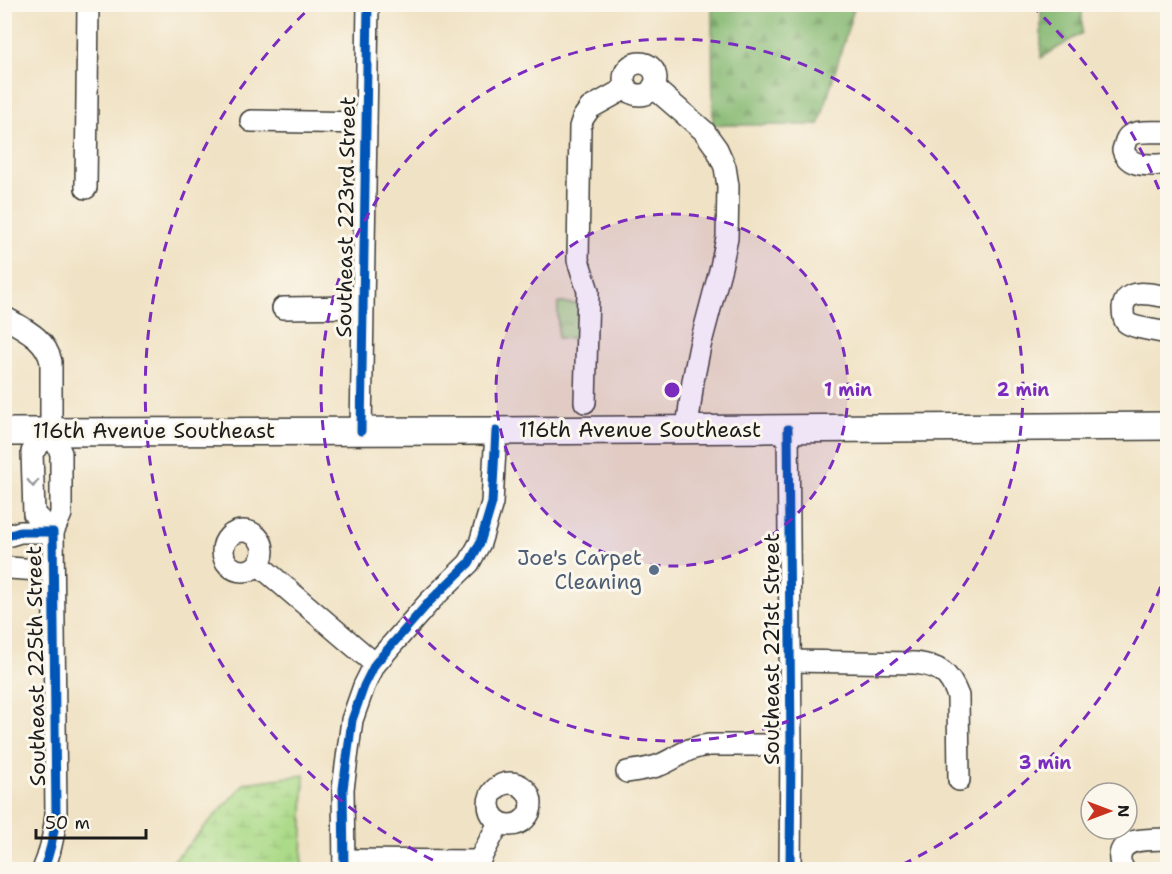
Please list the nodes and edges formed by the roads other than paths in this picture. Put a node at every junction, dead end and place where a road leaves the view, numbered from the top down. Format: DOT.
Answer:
graph roads {
  1 [pos="88,4"];
  2 [pos="368,4"];
  3 [pos="251,121"];
  4 [pos="366,123"];
  5 [pos="1167,132"];
  6 [pos="1167,165"];
  7 [pos="86,188"];
  8 [pos="1167,297"];
  9 [pos="363,307"];
  10 [pos="284,308"];
  11 [pos="4,316"];
  12 [pos="1167,333"];
  13 [pos="585,402"];
  14 [pos="1167,426"];
  15 [pos="687,429"];
  16 [pos="789,429"];
  17 [pos="361,431"];
  18 [pos="496,431"];
  19 [pos="4,432"];
  20 [pos="51,432"];
  21 [pos="53,532"];
  22 [pos="4,537"];
  23 [pos="258,564"];
  24 [pos="4,566"];
  25 [pos="53,571"];
  26 [pos="791,661"];
  27 [pos="375,664"];
  28 [pos="791,745"];
  29 [pos="627,772"];
  30 [pos="959,780"];
  31 [pos="499,823"];
  32 [pos="1167,839"];
  33 [pos="344,865"];
  34 [pos="480,865"];
  35 [pos="43,870"];
  36 [pos="790,870"];
  37 [pos="1124,870"];
  1 -- 7 [label="street"];
  2 -- 4 [label="street, Southeast 223rd Street"];
  3 -- 4 [label="street"];
  4 -- 9 [label="street, Southeast 223rd Street"];
  5 -- 6 [label="street"];
  8 -- 12 [label="street"];
  9 -- 10 [label="street"];
  9 -- 17 [label="street, Southeast 223rd Street"];
  11 -- 20 [label="street, Southeast 225th Street"];
  13 -- 15 [label="street"];
  14 -- 16 [label="main road, 116th Avenue Southeast"];
  15 -- 16 [label="main road, 116th Avenue Southeast"];
  15 -- 18 [label="main road, 116th Avenue Southeast"];
  16 -- 26 [label="street, Southeast 221st Street"];
  17 -- 18 [label="main road, 116th Avenue Southeast"];
  17 -- 20 [label="main road, 116th Avenue Southeast"];
  18 -- 27 [label="street"];
  19 -- 20 [label="main road, 116th Avenue Southeast"];
  20 -- 21 [label="street, Southeast 225th Street"];
  20 -- 21 [label="street, Southeast 225th Street, one-way"];
  21 -- 22 [label="street, Southeast 225th Street"];
  21 -- 25 [label="street, Southeast 225th Street"];
  23 -- 27 [label="street"];
  24 -- 25 [label="street, Southeast 225th Street"];
  25 -- 35 [label="street, Southeast 225th Street"];
  26 -- 28 [label="street, Southeast 221st Street"];
  26 -- 30 [label="street"];
  27 -- 33 [label="street"];
  28 -- 29 [label="street"];
  28 -- 36 [label="street, Southeast 221st Street"];
  31 -- 34 [label="street"];
  32 -- 37 [label="street"];
  33 -- 34 [label="street"];
}
